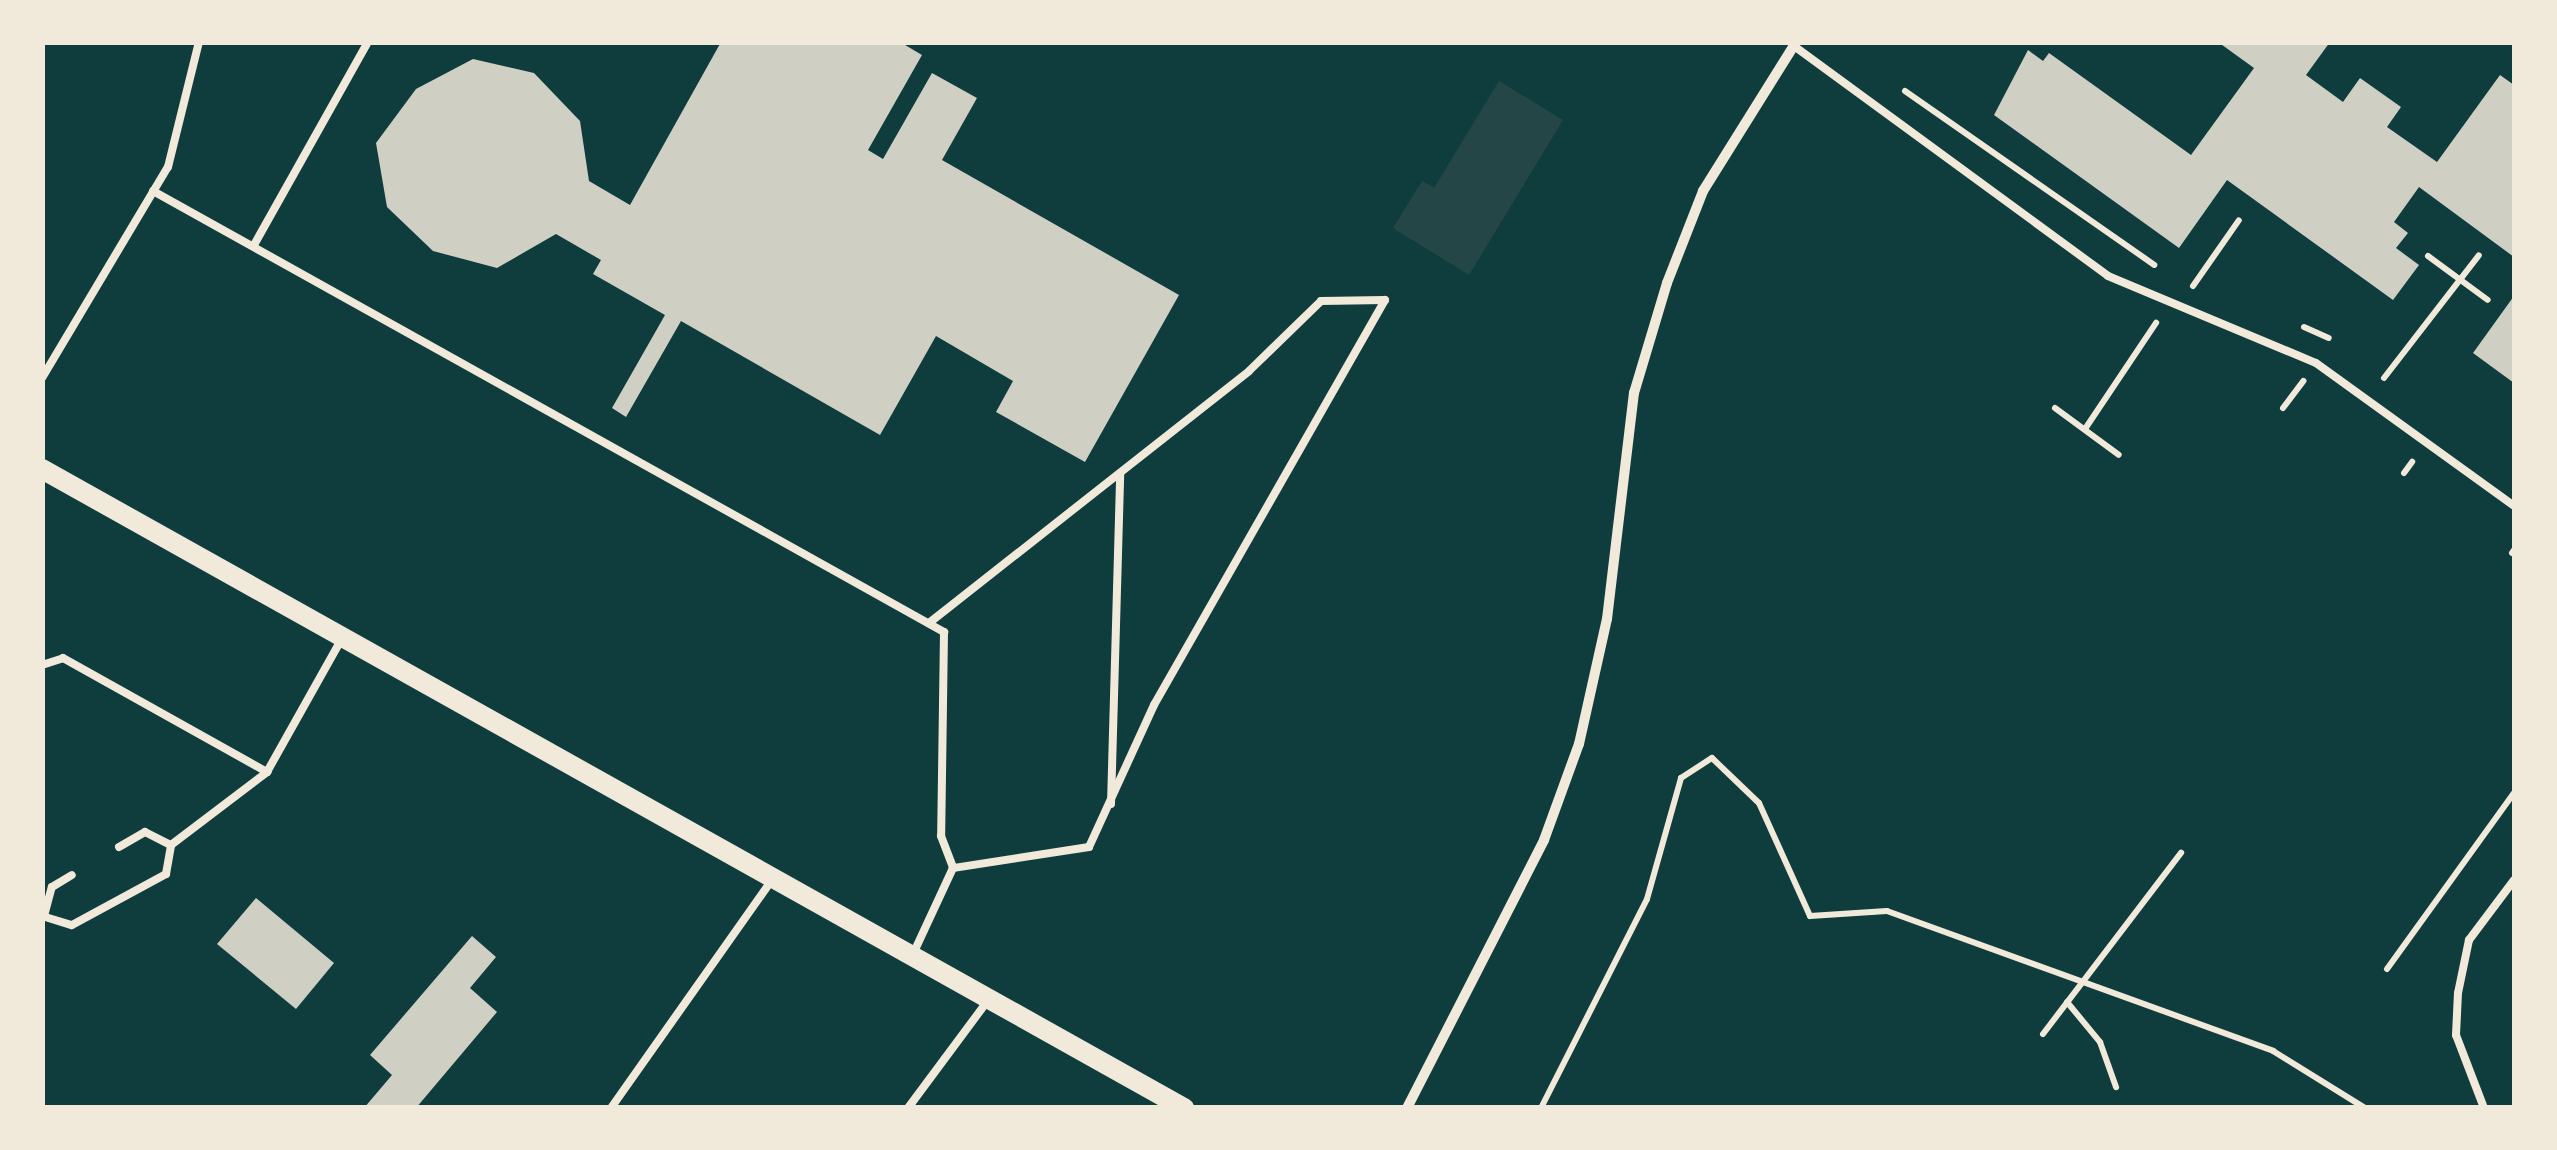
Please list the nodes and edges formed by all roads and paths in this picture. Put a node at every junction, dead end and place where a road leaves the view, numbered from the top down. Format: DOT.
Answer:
graph roads {
  1 [pos="199,42"];
  2 [pos="368,42"];
  3 [pos="1795,44"];
  4 [pos="1905,91"];
  5 [pos="152,191"];
  6 [pos="254,246"];
  7 [pos="2479,255"];
  8 [pos="2428,256"];
  9 [pos="2158,268"];
  10 [pos="2176,278"];
  11 [pos="2460,280"];
  12 [pos="2211,293"];
  13 [pos="2488,300"];
  14 [pos="2285,320"];
  15 [pos="2335,342"];
  16 [pos="2372,369"];
  17 [pos="42,378"];
  18 [pos="2384,378"];
  19 [pos="2399,389"];
  20 [pos="2054,408"];
  21 [pos="2120,455"];
  22 [pos="42,469"];
  23 [pos="1120,472"];
  24 [pos="2514,506"];
  25 [pos="929,623"];
  26 [pos="343,636"];
  27 [pos="42,665"];
  28 [pos="268,772"];
  29 [pos="2514,793"];
  30 [pos="1111,814"];
  31 [pos="171,845"];
  32 [pos="119,847"];
  33 [pos="2181,853"];
  34 [pos="953,868"];
  35 [pos="72,875"];
  36 [pos="774,877"];
  37 [pos="2514,880"];
  38 [pos="43,916"];
  39 [pos="913,954"];
  40 [pos="2386,969"];
  41 [pos="2084,980"];
  42 [pos="990,997"];
  43 [pos="2067,1002"];
  44 [pos="2043,1034"];
  45 [pos="2116,1087"];
  46 [pos="611,1108"];
  47 [pos="908,1108"];
  48 [pos="1184,1108"];
  49 [pos="1407,1108"];
  50 [pos="1542,1108"];
  51 [pos="2365,1108"];
  52 [pos="2484,1108"];
  1 -- 5 [label="lane"];
  2 -- 6 [label="lane"];
  3 -- 24 [label="lane"];
  3 -- 49 [label="street"];
  4 -- 9 [label="path"];
  5 -- 6 [label="lane"];
  5 -- 17 [label="lane"];
  6 -- 25 [label="lane"];
  7 -- 11 [label="path"];
  8 -- 11 [label="path"];
  10 -- 12 [label="path"];
  11 -- 13 [label="path"];
  11 -- 18 [label="path"];
  14 -- 15 [label="path"];
  16 -- 18 [label="path"];
  18 -- 19 [label="path"];
  20 -- 21 [label="path"];
  22 -- 26 [label="main road"];
  23 -- 25 [label="lane"];
  23 -- 30 [label="lane"];
  23 -- 30 [label="lane"];
  25 -- 34 [label="lane"];
  26 -- 28 [label="lane"];
  26 -- 36 [label="main road"];
  27 -- 28 [label="lane"];
  28 -- 31 [label="lane"];
  29 -- 40 [label="path"];
  30 -- 34 [label="lane"];
  31 -- 32 [label="lane"];
  31 -- 38 [label="lane"];
  33 -- 41 [label="path"];
  34 -- 39 [label="lane"];
  35 -- 38 [label="lane"];
  36 -- 39 [label="main road"];
  36 -- 46 [label="lane"];
  37 -- 52 [label="lane"];
  39 -- 42 [label="main road"];
  41 -- 43 [label="path"];
  41 -- 50 [label="path"];
  41 -- 51 [label="path"];
  42 -- 47 [label="lane"];
  42 -- 48 [label="main road"];
  43 -- 44 [label="path"];
  43 -- 45 [label="path"];
}
